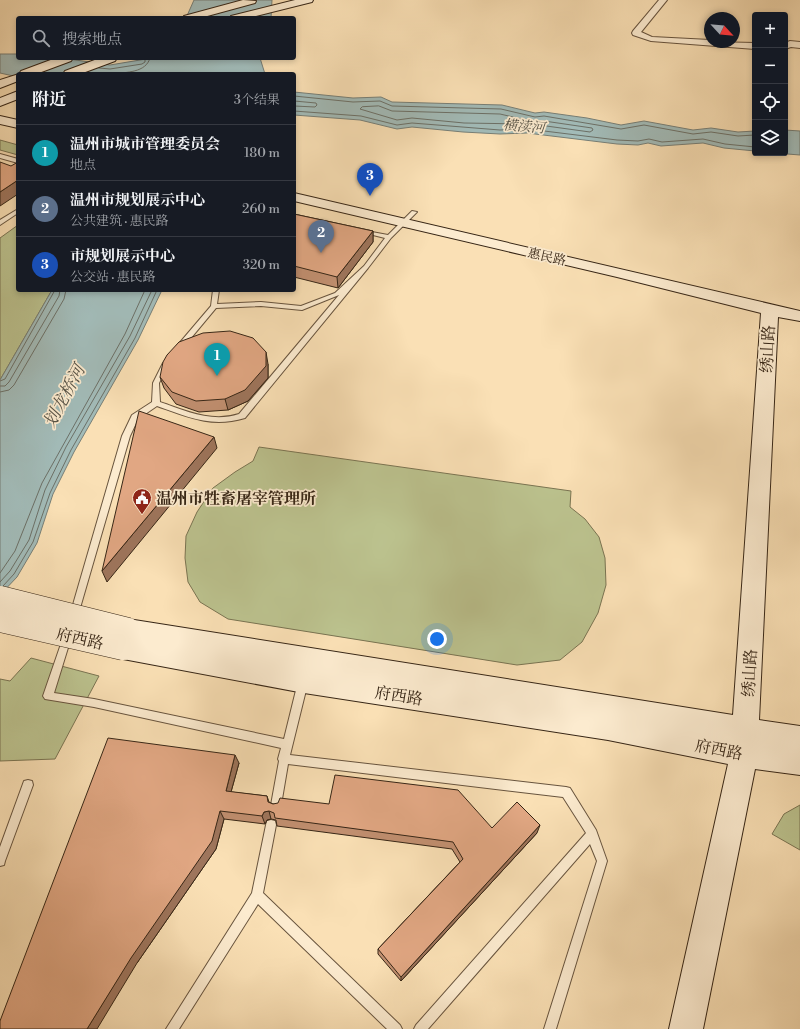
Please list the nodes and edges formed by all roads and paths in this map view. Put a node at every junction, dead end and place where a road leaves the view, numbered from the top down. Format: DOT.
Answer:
graph roads {
  1 [pos="256,0"];
  2 [pos="308,0"];
  3 [pos="663,0"];
  4 [pos="196,16"];
  5 [pos="243,16"];
  6 [pos="788,45"];
  7 [pos="800,45"];
  8 [pos="752,46"];
  9 [pos="62,60"];
  10 [pos="106,60"];
  11 [pos="30,72"];
  12 [pos="74,72"];
  13 [pos="16,78"];
  14 [pos="0,84"];
  15 [pos="16,96"];
  16 [pos="0,102"];
  17 [pos="0,120"];
  18 [pos="16,124"];
  19 [pos="0,130"];
  20 [pos="16,134"];
  21 [pos="0,156"];
  22 [pos="16,160"];
  23 [pos="296,187"];
  24 [pos="296,197"];
  25 [pos="16,212"];
  26 [pos="409,217"];
  27 [pos="0,223"];
  28 [pos="360,231"];
  29 [pos="389,237"];
  30 [pos="366,266"];
  31 [pos="216,292"];
  32 [pos="793,299"];
  33 [pos="214,306"];
  34 [pos="770,310"];
  35 [pos="800,316"];
  36 [pos="172,356"];
  37 [pos="167,362"];
  38 [pos="156,403"];
  39 [pos="0,598"];
  40 [pos="0,620"];
  41 [pos="125,639"];
  42 [pos="304,681"];
  43 [pos="800,739"];
  44 [pos="745,742"];
  45 [pos="287,744"];
  46 [pos="284,759"];
  47 [pos="800,762"];
  48 [pos="28,785"];
  49 [pos="276,805"];
  50 [pos="270,825"];
  51 [pos="592,834"];
  52 [pos="0,861"];
  53 [pos="257,895"];
  54 [pos="172,1029"];
  55 [pos="396,1029"];
  56 [pos="420,1029"];
  57 [pos="550,1029"];
  58 [pos="686,1029"];
  1 -- 4 [label="street"];
  2 -- 5 [label="street"];
  3 -- 8 [label="street"];
  6 -- 7 [label="street"];
  9 -- 11 [label="street"];
  10 -- 12 [label="street"];
  13 -- 14 [label="street"];
  15 -- 16 [label="street"];
  17 -- 18 [label="street"];
  19 -- 20 [label="street"];
  21 -- 22 [label="lane"];
  23 -- 26 [label="street, 惠民路"];
  24 -- 26 [label="street, 惠民路"];
  25 -- 27 [label="lane"];
  26 -- 29 [label="lane"];
  26 -- 32 [label="street, 惠民路"];
  26 -- 34 [label="street, 惠民路"];
  28 -- 29 [label="lane"];
  29 -- 30 [label="lane"];
  30 -- 33 [label="lane"];
  30 -- 38 [label="lane"];
  31 -- 33 [label="lane"];
  33 -- 36 [label="lane"];
  34 -- 35 [label="street, 惠民路"];
  34 -- 44 [label="street, 绣山路"];
  37 -- 38 [label="lane"];
  38 -- 45 [label="lane"];
  39 -- 41 [label="street, 府西路, bridge"];
  40 -- 41 [label="street, 府西路, bridge"];
  41 -- 42 [label="street, 府西路"];
  41 -- 44 [label="street, 府西路"];
  42 -- 44 [label="street, 府西路"];
  42 -- 45 [label="lane"];
  43 -- 44 [label="street, 府西路"];
  44 -- 47 [label="street, 府西路"];
  44 -- 58 [label="street, 绣山路"];
  45 -- 46 [label="lane"];
  46 -- 49 [label="lane"];
  46 -- 51 [label="lane"];
  48 -- 52 [label="lane"];
  50 -- 53 [label="lane"];
  51 -- 56 [label="lane"];
  51 -- 57 [label="lane"];
  53 -- 54 [label="lane"];
  53 -- 55 [label="lane"];
}
